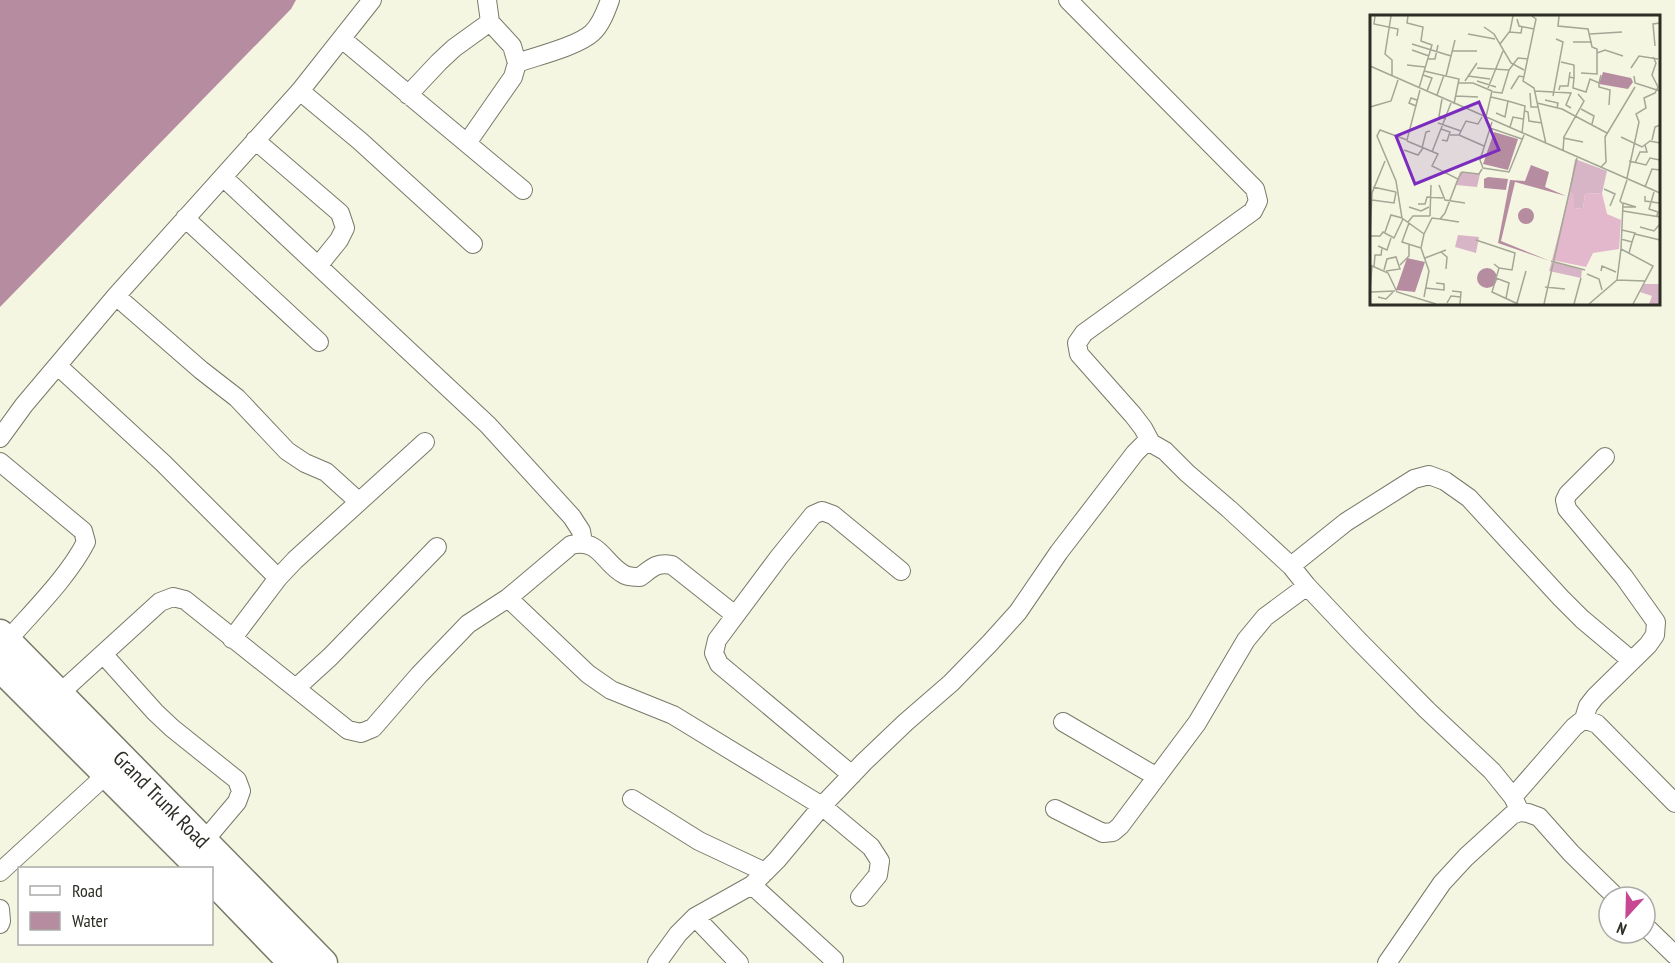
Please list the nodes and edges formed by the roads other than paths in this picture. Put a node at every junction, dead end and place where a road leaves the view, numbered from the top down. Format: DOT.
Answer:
graph roads {
  1 [pos="372,0"];
  2 [pos="487,0"];
  3 [pos="610,0"];
  4 [pos="1068,0"];
  5 [pos="490,22"];
  6 [pos="342,39"];
  7 [pos="518,63"];
  8 [pos="300,91"];
  9 [pos="408,95"];
  10 [pos="255,141"];
  11 [pos="467,143"];
  12 [pos="223,177"];
  13 [pos="523,190"];
  14 [pos="185,218"];
  15 [pos="473,244"];
  16 [pos="318,266"];
  17 [pos="116,296"];
  18 [pos="319,342"];
  19 [pos="58,366"];
  20 [pos="0,438"];
  21 [pos="425,442"];
  22 [pos="1151,443"];
  23 [pos="1605,457"];
  24 [pos="0,462"];
  25 [pos="358,501"];
  26 [pos="583,542"];
  27 [pos="437,547"];
  28 [pos="1291,566"];
  29 [pos="901,571"];
  30 [pos="278,578"];
  31 [pos="1307,586"];
  32 [pos="508,598"];
  33 [pos="735,615"];
  34 [pos="232,639"];
  35 [pos="2,647"];
  36 [pos="103,654"];
  37 [pos="1632,661"];
  38 [pos="296,688"];
  39 [pos="59,694"];
  40 [pos="1584,719"];
  41 [pos="1064,722"];
  42 [pos="106,774"];
  43 [pos="852,775"];
  44 [pos="1157,777"];
  45 [pos="632,799"];
  46 [pos="1675,803"];
  47 [pos="1516,805"];
  48 [pos="822,806"];
  49 [pos="1055,809"];
  50 [pos="202,855"];
  51 [pos="0,872"];
  52 [pos="758,878"];
  53 [pos="213,880"];
  54 [pos="1604,885"];
  55 [pos="860,897"];
  56 [pos="0,909"];
  57 [pos="695,917"];
  58 [pos="0,924"];
  59 [pos="1657,938"];
  60 [pos="1675,955"];
  61 [pos="834,960"];
  62 [pos="293,963"];
  63 [pos="323,963"];
  64 [pos="657,963"];
  65 [pos="739,963"];
  66 [pos="1387,963"];
  1 -- 6 [label="street"];
  2 -- 5 [label="street"];
  3 -- 7 [label="street"];
  4 -- 22 [label="street"];
  5 -- 7 [label="street"];
  5 -- 9 [label="street"];
  6 -- 8 [label="street"];
  6 -- 9 [label="street"];
  7 -- 11 [label="street"];
  8 -- 10 [label="street"];
  8 -- 15 [label="street"];
  9 -- 11 [label="street"];
  10 -- 12 [label="street"];
  10 -- 16 [label="street"];
  11 -- 13 [label="street"];
  12 -- 14 [label="street"];
  12 -- 16 [label="street"];
  14 -- 17 [label="street"];
  14 -- 18 [label="street"];
  16 -- 26 [label="street"];
  17 -- 19 [label="street"];
  17 -- 25 [label="street"];
  19 -- 20 [label="street"];
  19 -- 30 [label="street"];
  21 -- 25 [label="street"];
  22 -- 28 [label="street"];
  22 -- 43 [label="street"];
  23 -- 37 [label="street"];
  24 -- 35 [label="street"];
  25 -- 30 [label="street"];
  26 -- 32 [label="street"];
  26 -- 33 [label="street"];
  27 -- 38 [label="street"];
  28 -- 31 [label="street"];
  28 -- 37 [label="street"];
  29 -- 33 [label="street"];
  30 -- 34 [label="street"];
  31 -- 44 [label="street"];
  31 -- 47 [label="street"];
  32 -- 38 [label="street"];
  32 -- 48 [label="street"];
  33 -- 43 [label="street"];
  34 -- 36 [label="street"];
  34 -- 38 [label="street"];
  35 -- 39 [label="main road, Grand Trunk Road"];
  35 -- 42 [label="main road, Grand Trunk Road"];
  36 -- 39 [label="street"];
  36 -- 50 [label="street"];
  37 -- 40 [label="street"];
  39 -- 50 [label="main road, Grand Trunk Road"];
  40 -- 46 [label="street"];
  40 -- 47 [label="street"];
  41 -- 44 [label="street"];
  42 -- 50 [label="main road, Grand Trunk Road"];
  42 -- 51 [label="street"];
  43 -- 48 [label="street"];
  44 -- 49 [label="street"];
  45 -- 52 [label="street"];
  47 -- 54 [label="street"];
  47 -- 66 [label="street"];
  48 -- 52 [label="street"];
  48 -- 55 [label="street"];
  50 -- 63 [label="main road, Grand Trunk Road"];
  52 -- 57 [label="street"];
  52 -- 61 [label="street"];
  53 -- 62 [label="main road, Grand Trunk Road"];
  56 -- 58 [label="street"];
  57 -- 64 [label="street"];
  57 -- 65 [label="street"];
  59 -- 60 [label="street"];
}
